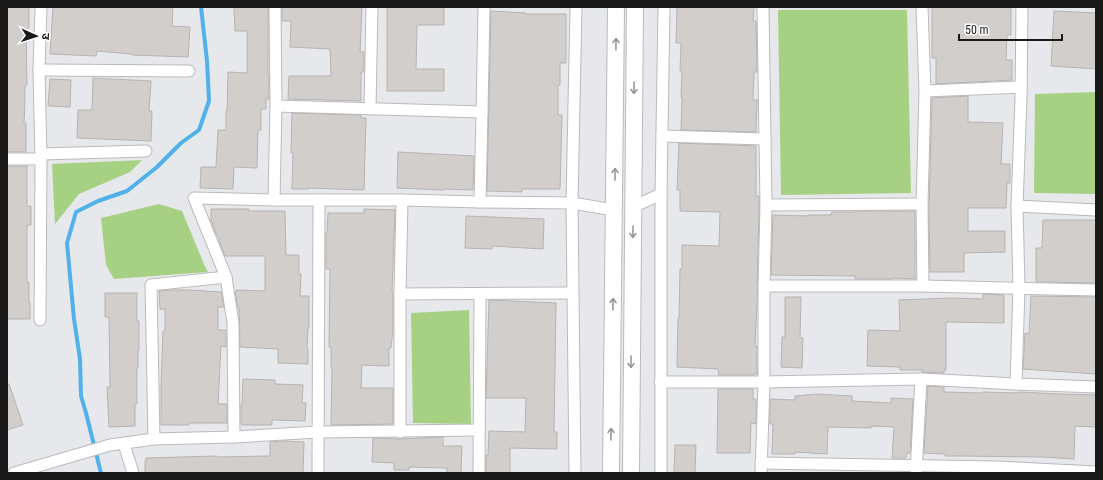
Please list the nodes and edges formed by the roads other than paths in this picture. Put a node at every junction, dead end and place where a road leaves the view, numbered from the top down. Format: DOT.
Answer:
graph roads {
  1 [pos="41,7"];
  2 [pos="275,7"];
  3 [pos="372,7"];
  4 [pos="484,7"];
  5 [pos="576,7"];
  6 [pos="616,7"];
  7 [pos="635,7"];
  8 [pos="664,7"];
  9 [pos="763,7"];
  10 [pos="922,7"];
  11 [pos="1022,7"];
  12 [pos="39,70"];
  13 [pos="189,71"];
  14 [pos="1021,87"];
  15 [pos="925,91"];
  16 [pos="276,106"];
  17 [pos="370,109"];
  18 [pos="482,112"];
  19 [pos="662,136"];
  20 [pos="765,138"];
  21 [pos="146,151"];
  22 [pos="41,157"];
  23 [pos="7,159"];
  24 [pos="661,194"];
  25 [pos="274,200"];
  26 [pos="319,200"];
  27 [pos="402,200"];
  28 [pos="480,202"];
  29 [pos="572,203"];
  30 [pos="922,204"];
  31 [pos="633,206"];
  32 [pos="766,206"];
  33 [pos="1017,206"];
  34 [pos="614,210"];
  35 [pos="1096,210"];
  36 [pos="226,277"];
  37 [pos="764,286"];
  38 [pos="923,286"];
  39 [pos="1019,287"];
  40 [pos="1096,290"];
  41 [pos="572,293"];
  42 [pos="400,294"];
  43 [pos="480,294"];
  44 [pos="40,320"];
  45 [pos="921,379"];
  46 [pos="660,382"];
  47 [pos="764,382"];
  48 [pos="1016,384"];
  49 [pos="1096,387"];
  50 [pos="478,430"];
  51 [pos="318,432"];
  52 [pos="400,432"];
  53 [pos="234,437"];
  54 [pos="154,439"];
  55 [pos="124,444"];
  56 [pos="761,468"];
  57 [pos="916,469"];
  58 [pos="36,470"];
  59 [pos="996,470"];
  60 [pos="1096,472"];
  61 [pos="14,473"];
  62 [pos="133,473"];
  63 [pos="318,473"];
  64 [pos="478,473"];
  65 [pos="575,473"];
  66 [pos="611,473"];
  67 [pos="631,473"];
  68 [pos="661,473"];
  1 -- 12 [label="street"];
  2 -- 16 [label="street"];
  3 -- 17 [label="street"];
  4 -- 18 [label="street"];
  5 -- 29 [label="street"];
  34 -- 6 [label="main road, one-way"];
  7 -- 31 [label="main road, one-way"];
  8 -- 19 [label="street"];
  9 -- 20 [label="street"];
  10 -- 15 [label="street"];
  11 -- 14 [label="street"];
  12 -- 13 [label="street"];
  12 -- 22 [label="street"];
  14 -- 15 [label="street"];
  14 -- 33 [label="street"];
  15 -- 30 [label="street"];
  16 -- 17 [label="street"];
  16 -- 25 [label="street"];
  17 -- 18 [label="street"];
  18 -- 28 [label="street"];
  19 -- 20 [label="street"];
  19 -- 24 [label="street"];
  20 -- 32 [label="street"];
  21 -- 22 [label="street"];
  22 -- 23 [label="street"];
  22 -- 44 [label="street"];
  24 -- 31 [label="street"];
  24 -- 46 [label="street"];
  25 -- 26 [label="street"];
  25 -- 36 [label="street"];
  26 -- 27 [label="street"];
  26 -- 51 [label="street"];
  27 -- 28 [label="street"];
  27 -- 42 [label="street"];
  28 -- 29 [label="street"];
  29 -- 34 [label="street"];
  29 -- 41 [label="street"];
  30 -- 32 [label="street"];
  30 -- 38 [label="street"];
  31 -- 34 [label="main road"];
  31 -- 67 [label="main road, one-way"];
  32 -- 37 [label="street"];
  33 -- 35 [label="street"];
  33 -- 39 [label="street"];
  66 -- 34 [label="main road, one-way"];
  36 -- 53 [label="street"];
  36 -- 54 [label="street"];
  37 -- 38 [label="street"];
  37 -- 47 [label="street"];
  38 -- 39 [label="street"];
  39 -- 40 [label="street"];
  39 -- 48 [label="street"];
  41 -- 43 [label="street"];
  41 -- 65 [label="street"];
  42 -- 43 [label="street"];
  42 -- 52 [label="street"];
  43 -- 50 [label="street"];
  45 -- 47 [label="street"];
  45 -- 48 [label="street"];
  45 -- 57 [label="street"];
  46 -- 47 [label="street"];
  46 -- 68 [label="street"];
  47 -- 56 [label="street"];
  48 -- 49 [label="street"];
  50 -- 52 [label="street"];
  50 -- 64 [label="street"];
  51 -- 52 [label="street"];
  51 -- 53 [label="street"];
  51 -- 63 [label="street"];
  53 -- 54 [label="street"];
  54 -- 55 [label="street"];
  55 -- 58 [label="street"];
  55 -- 62 [label="street"];
  56 -- 57 [label="street"];
  57 -- 59 [label="street"];
  58 -- 61 [label="street"];
  59 -- 60 [label="street"];
}
